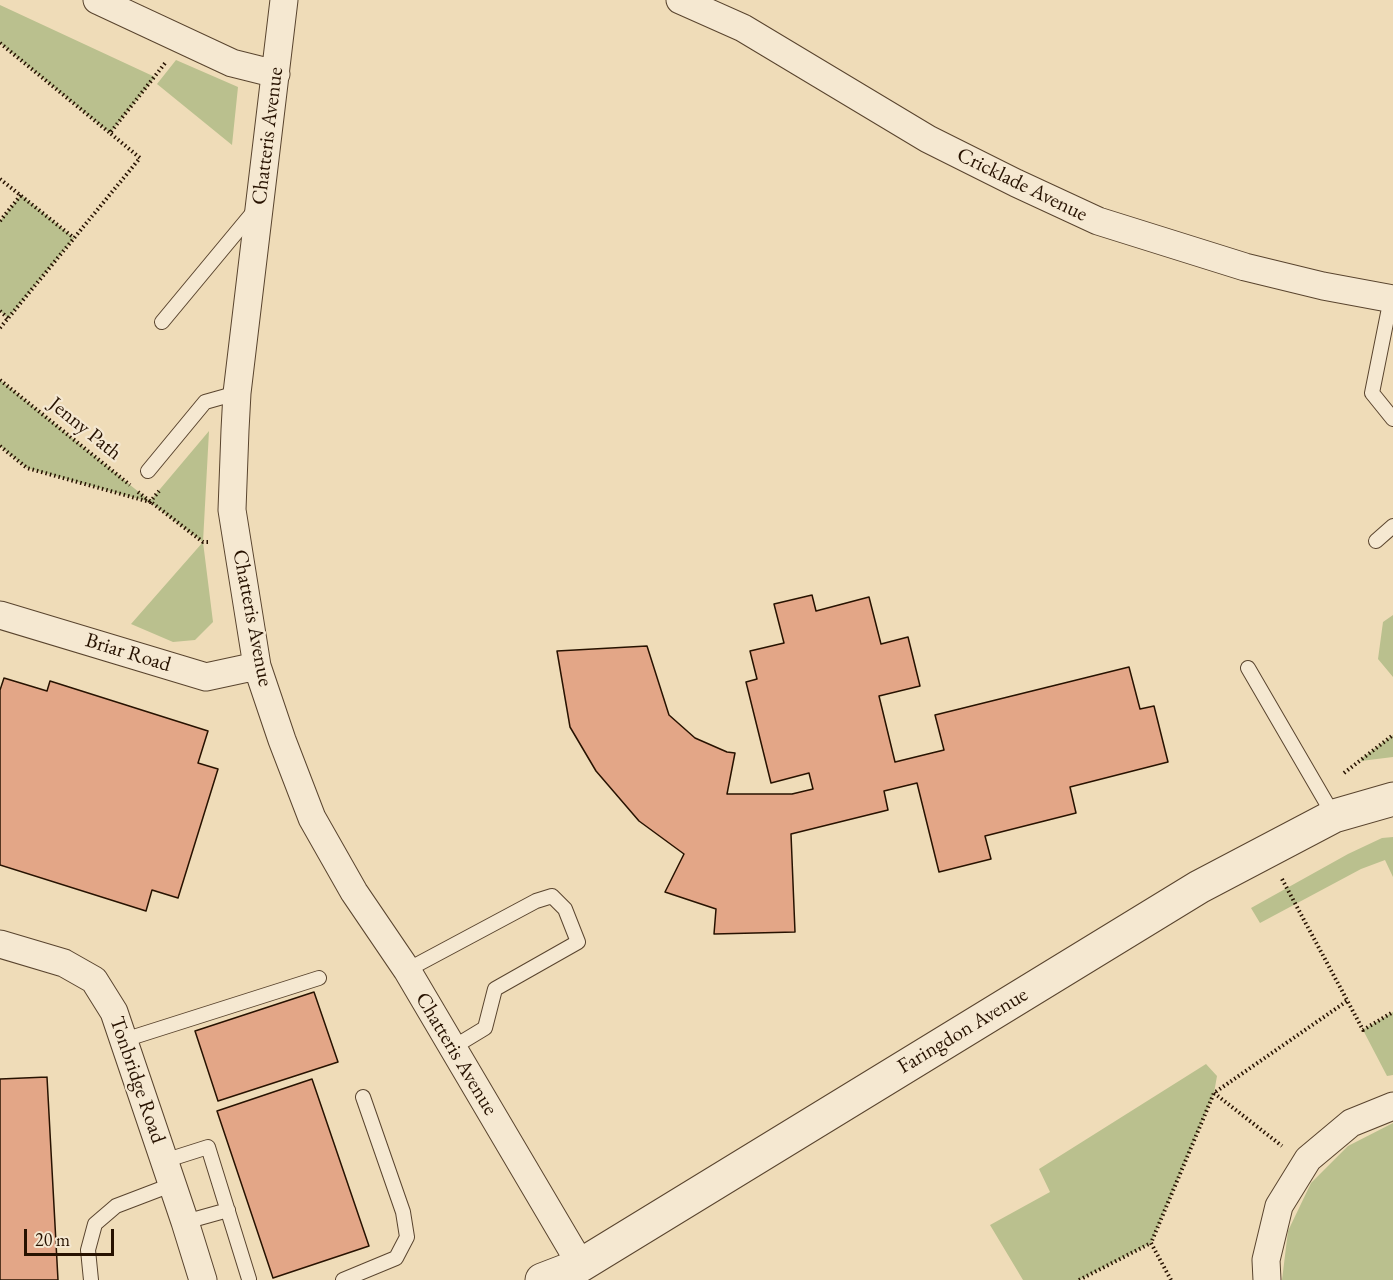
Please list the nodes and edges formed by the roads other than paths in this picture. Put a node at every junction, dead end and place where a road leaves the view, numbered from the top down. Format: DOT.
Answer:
graph roads {
  1 [pos="97,0"];
  2 [pos="284,0"];
  3 [pos="680,0"];
  4 [pos="276,74"];
  5 [pos="259,205"];
  6 [pos="1392,298"];
  7 [pos="162,322"];
  8 [pos="237,393"];
  9 [pos="1393,419"];
  10 [pos="148,471"];
  11 [pos="1393,526"];
  12 [pos="1376,541"];
  13 [pos="0,615"];
  14 [pos="257,666"];
  15 [pos="1248,668"];
  16 [pos="1393,799"];
  17 [pos="1334,816"];
  18 [pos="0,944"];
  19 [pos="407,970"];
  20 [pos="320,978"];
  21 [pos="124,1040"];
  22 [pos="452,1048"];
  23 [pos="363,1097"];
  24 [pos="1393,1106"];
  25 [pos="168,1173"];
  26 [pos="228,1210"];
  27 [pos="185,1222"];
  28 [pos="581,1265"];
  29 [pos="92,1280"];
  30 [pos="203,1280"];
  31 [pos="248,1280"];
  32 [pos="343,1280"];
  33 [pos="542,1280"];
  34 [pos="1267,1280"];
  1 -- 4 [label="street"];
  2 -- 4 [label="street, Chatteris Avenue"];
  3 -- 6 [label="street, Cricklade Avenue"];
  4 -- 5 [label="street, Chatteris Avenue"];
  5 -- 7 [label="lane"];
  5 -- 8 [label="street, Chatteris Avenue"];
  6 -- 9 [label="lane"];
  8 -- 10 [label="lane"];
  8 -- 14 [label="street, Chatteris Avenue"];
  11 -- 12 [label="lane"];
  13 -- 14 [label="street, Briar Road"];
  14 -- 19 [label="street, Chatteris Avenue"];
  15 -- 17 [label="lane"];
  16 -- 17 [label="street, Faringdon Avenue"];
  17 -- 28 [label="street, Faringdon Avenue"];
  18 -- 21 [label="street, Tonbridge Road"];
  19 -- 22 [label="street, Chatteris Avenue"];
  19 -- 22 [label="lane"];
  20 -- 21 [label="lane"];
  21 -- 25 [label="street, Tonbridge Road"];
  22 -- 28 [label="street, Chatteris Avenue"];
  23 -- 32 [label="lane"];
  24 -- 34 [label="street"];
  25 -- 26 [label="lane"];
  25 -- 27 [label="street, Tonbridge Road"];
  25 -- 29 [label="lane"];
  26 -- 27 [label="lane"];
  26 -- 31 [label="lane"];
  27 -- 30 [label="street, Tonbridge Road"];
  28 -- 33 [label="street, Faringdon Avenue"];
}
